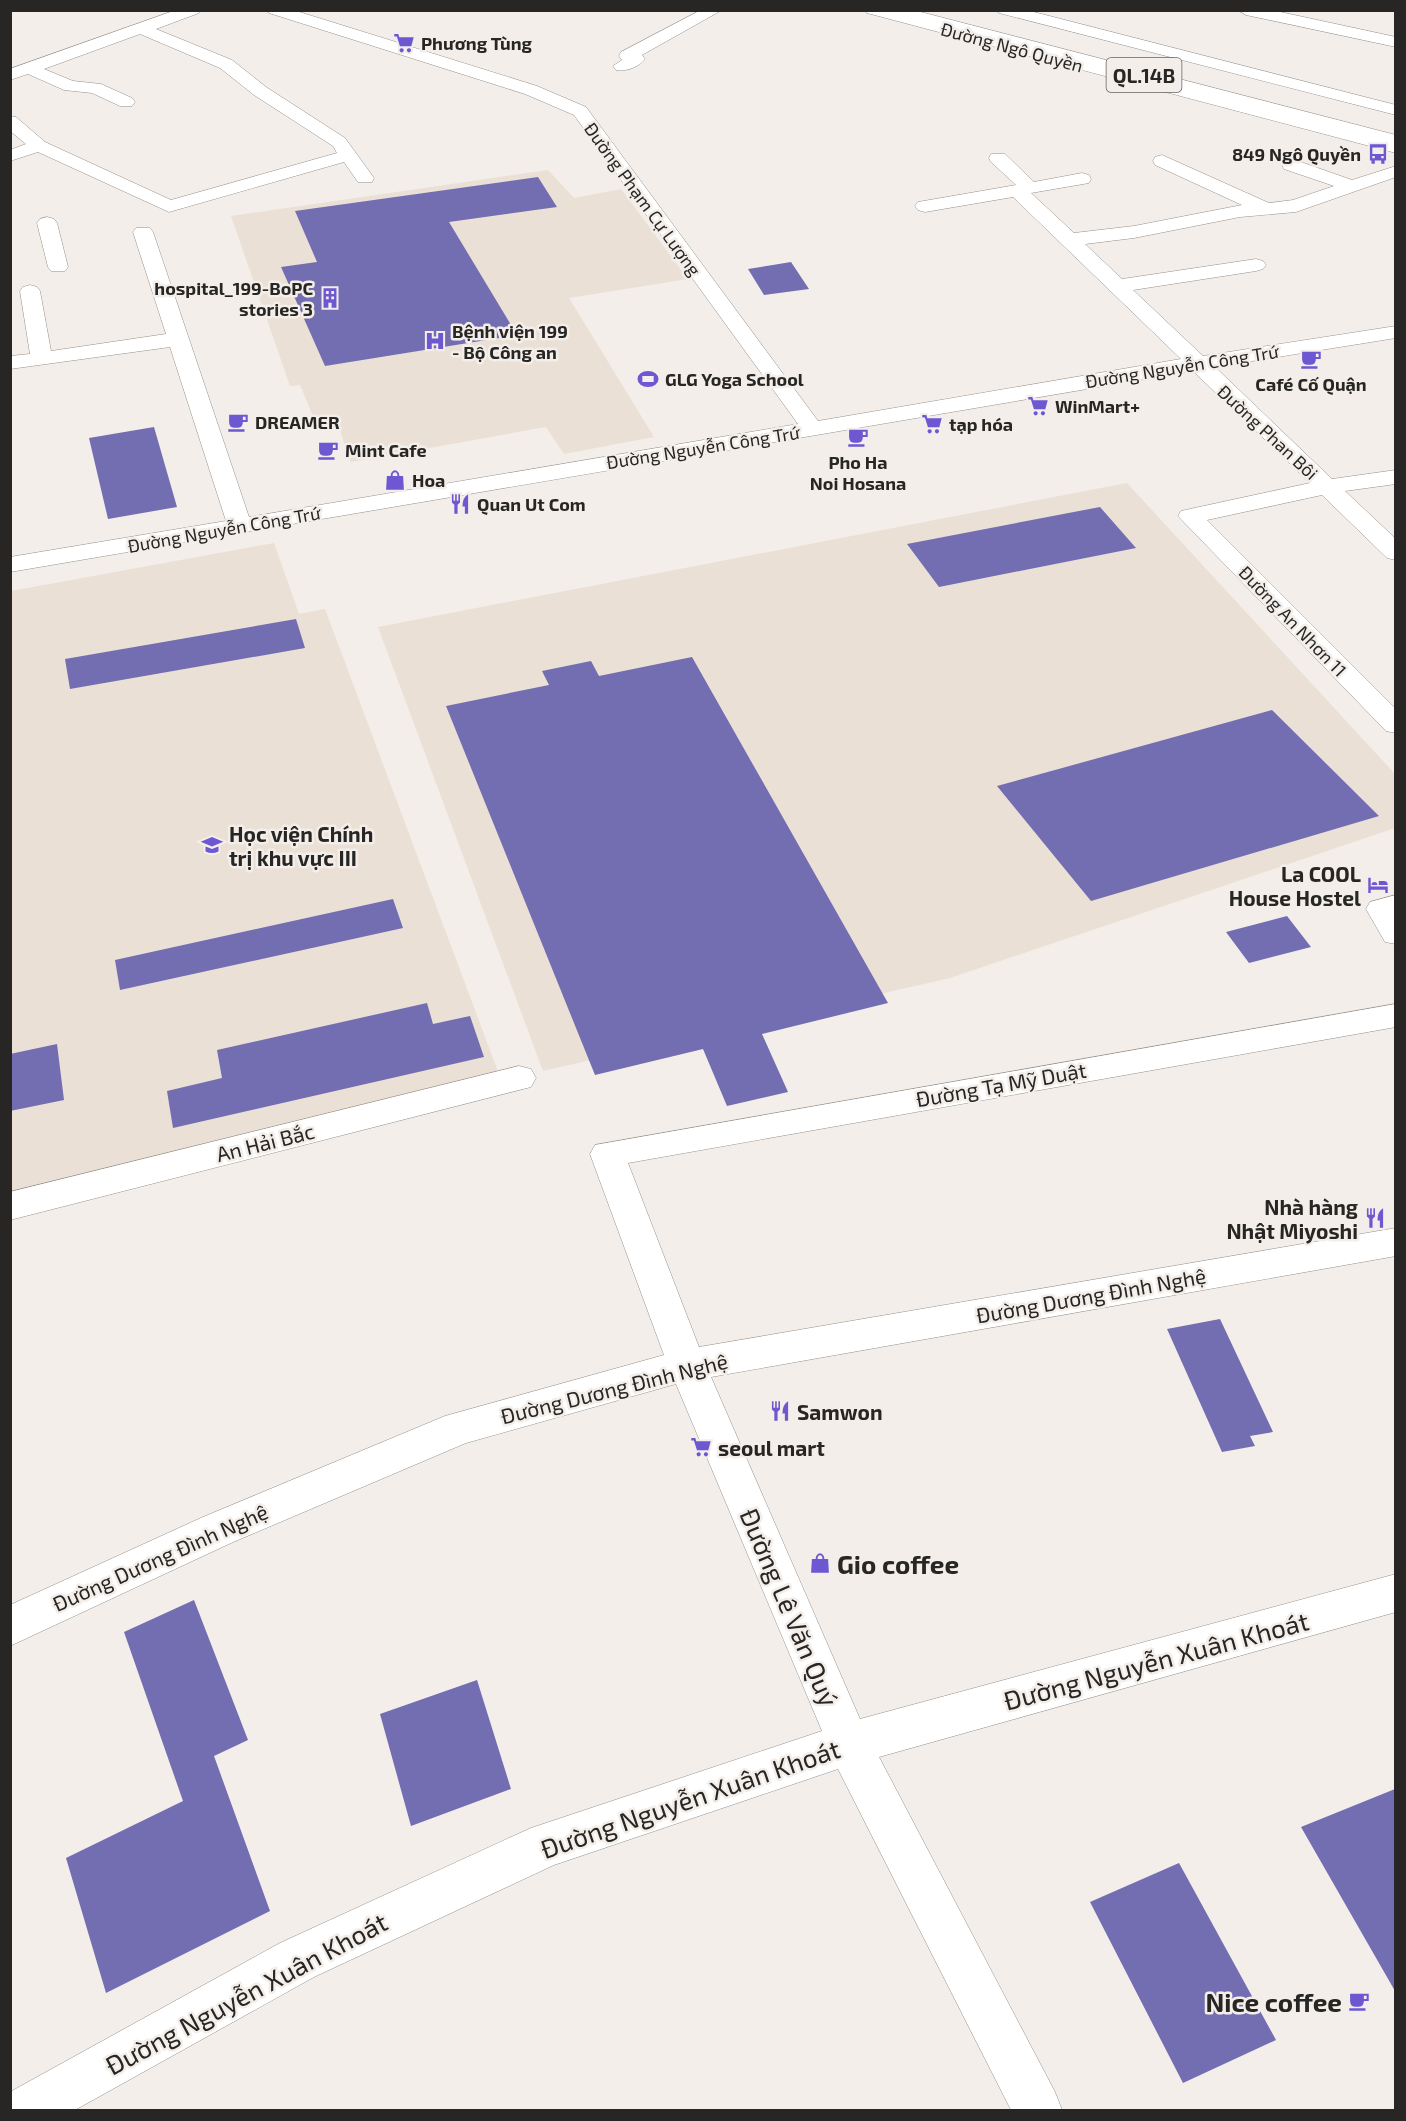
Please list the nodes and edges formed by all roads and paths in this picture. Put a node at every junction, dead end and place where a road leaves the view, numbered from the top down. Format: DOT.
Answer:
graph roads {
  1 [pos="194,10"];
  2 [pos="275,10"];
  3 [pos="714,10"];
  4 [pos="873,10"];
  5 [pos="892,10"];
  6 [pos="1246,10"];
  7 [pos="1308,10"];
  8 [pos="998,14"];
  9 [pos="1080,14"];
  10 [pos="1295,21"];
  11 [pos="1054,28"];
  12 [pos="142,29"];
  13 [pos="1395,42"];
  14 [pos="622,66"];
  15 [pos="28,68"];
  16 [pos="10,75"];
  17 [pos="126,102"];
  18 [pos="1395,111"];
  19 [pos="10,121"];
  20 [pos="1395,121"];
  21 [pos="1395,141"];
  22 [pos="39,146"];
  23 [pos="1395,148"];
  24 [pos="350,155"];
  25 [pos="10,156"];
  26 [pos="998,158"];
  27 [pos="1162,161"];
  28 [pos="1291,165"];
  29 [pos="1395,171"];
  30 [pos="365,178"];
  31 [pos="1082,179"];
  32 [pos="1352,186"];
  33 [pos="1024,190"];
  34 [pos="925,206"];
  35 [pos="1267,209"];
  36 [pos="47,223"];
  37 [pos="143,232"];
  38 [pos="1068,240"];
  39 [pos="1256,265"];
  40 [pos="58,267"];
  41 [pos="1116,286"];
  42 [pos="30,291"];
  43 [pos="1395,332"];
  44 [pos="178,339"];
  45 [pos="42,359"];
  46 [pos="10,363"];
  47 [pos="1195,363"];
  48 [pos="813,429"];
  49 [pos="1395,477"];
  50 [pos="1326,487"];
  51 [pos="240,526"];
  52 [pos="1395,553"];
  53 [pos="10,565"];
  54 [pos="1395,725"];
  55 [pos="1395,905"];
  56 [pos="1395,934"];
  57 [pos="1395,1015"];
  58 [pos="519,1078"];
  59 [pos="607,1154"];
  60 [pos="10,1206"];
  61 [pos="1395,1242"];
  62 [pos="687,1365"];
  63 [pos="1395,1593"];
  64 [pos="10,1627"];
  65 [pos="849,1744"];
  66 [pos="27,2110"];
  67 [pos="1037,2110"];
  1 -- 12 [label="main road"];
  2 -- 48 [label="main road, Đường Phạm Cự Lượng"];
  3 -- 14 [label="main road"];
  4 -- 23 [label="main road, Đường Ngô Quyền"];
  5 -- 21 [label="main road, Đường Ngô Quyền / QL.14B"];
  6 -- 10 [label="main road"];
  7 -- 10 [label="main road"];
  8 -- 11 [label="main road, Đường Ngô Quyền / QL.14B"];
  9 -- 11 [label="main road"];
  10 -- 13 [label="main road"];
  11 -- 18 [label="main road, Đường Ngô Quyền"];
  11 -- 20 [label="main road, Đường Ngô Quyền / QL.14B"];
  12 -- 15 [label="main road"];
  12 -- 24 [label="main road"];
  15 -- 16 [label="main road"];
  15 -- 17 [label="main road"];
  19 -- 22 [label="main road"];
  22 -- 24 [label="main road"];
  22 -- 25 [label="main road"];
  24 -- 30 [label="main road"];
  26 -- 33 [label="main road, Đường Phan Bôi"];
  27 -- 35 [label="main road"];
  28 -- 32 [label="main road"];
  29 -- 32 [label="main road"];
  31 -- 33 [label="main road"];
  32 -- 35 [label="main road"];
  33 -- 34 [label="main road"];
  33 -- 38 [label="main road, Đường Phan Bôi"];
  35 -- 38 [label="main road"];
  36 -- 40 [label="main road"];
  37 -- 44 [label="main road"];
  38 -- 41 [label="main road, Đường Phan Bôi"];
  39 -- 41 [label="main road"];
  41 -- 47 [label="main road, Đường Phan Bôi"];
  42 -- 45 [label="main road"];
  43 -- 47 [label="main road, Đường Nguyễn Công Trứ"];
  44 -- 45 [label="main road"];
  44 -- 51 [label="main road"];
  45 -- 46 [label="main road"];
  47 -- 48 [label="main road, Đường Nguyễn Công Trứ"];
  47 -- 50 [label="main road, Đường Phan Bôi"];
  48 -- 51 [label="main road, Đường Nguyễn Công Trứ"];
  49 -- 50 [label="main road"];
  50 -- 52 [label="main road, Đường Phan Bôi"];
  50 -- 54 [label="main road, Đường An Nhơn 11"];
  51 -- 53 [label="main road, Đường Nguyễn Công Trứ"];
  55 -- 56 [label="main road"];
  57 -- 59 [label="main road, Đường Tạ Mỹ Duật"];
  58 -- 60 [label="main road, An Hải Bắc"];
  59 -- 62 [label="main road, Đường Lê Văn Quý"];
  61 -- 62 [label="main road, Đường Dương Đình Nghệ"];
  62 -- 64 [label="main road, Đường Dương Đình Nghệ"];
  62 -- 65 [label="main road, Đường Lê Văn Quý"];
  63 -- 65 [label="main road, Đường Nguyễn Xuân Khoát"];
  65 -- 66 [label="main road, Đường Nguyễn Xuân Khoát"];
  65 -- 67 [label="main road, Đường Lê Văn Quý"];
}
